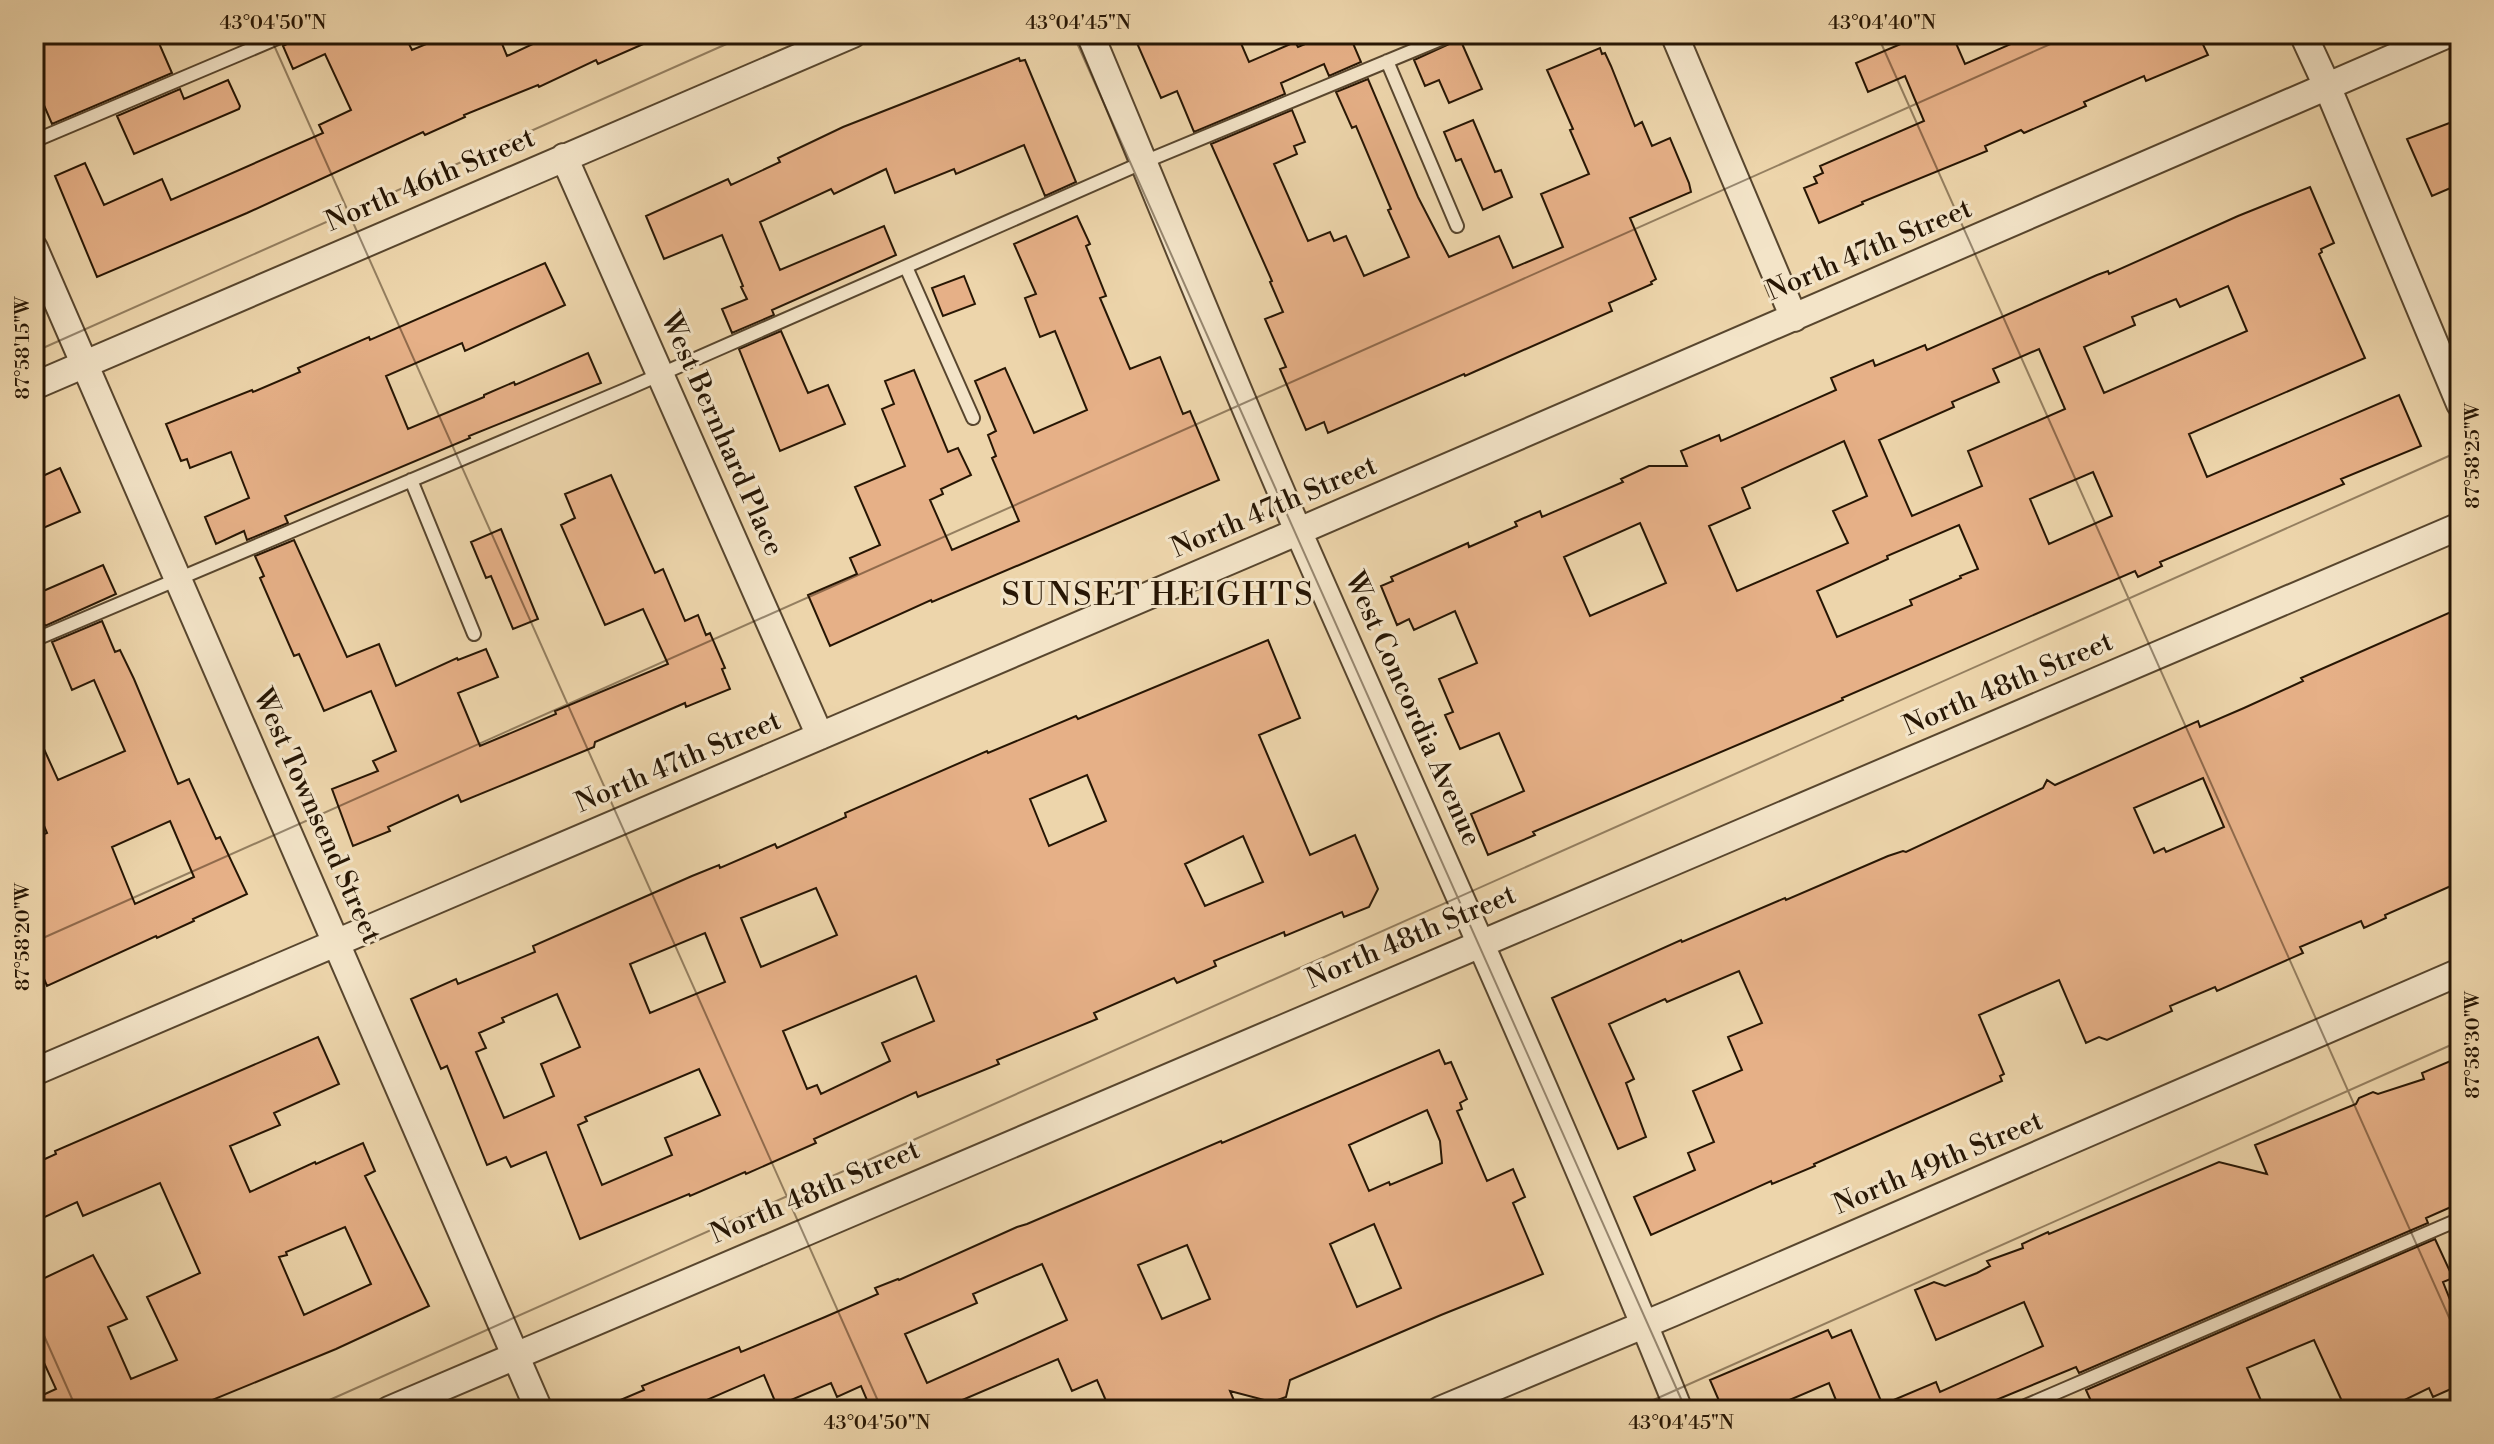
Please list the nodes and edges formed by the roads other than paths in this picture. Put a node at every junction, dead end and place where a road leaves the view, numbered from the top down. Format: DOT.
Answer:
graph roads {
  1 [pos="287,34"];
  2 [pos="853,34"];
  3 [pos="1090,34"];
  4 [pos="1453,34"];
  5 [pos="1674,34"];
  6 [pos="2303,34"];
  7 [pos="2448,34"];
  8 [pos="1387,61"];
  9 [pos="2327,86"];
  10 [pos="34,141"];
  11 [pos="564,157"];
  12 [pos="1144,162"];
  13 [pos="1457,226"];
  14 [pos="34,248"];
  15 [pos="906,267"];
  16 [pos="1794,318"];
  17 [pos="84,365"];
  18 [pos="661,375"];
  19 [pos="34,386"];
  20 [pos="2460,404"];
  21 [pos="973,418"];
  22 [pos="411,480"];
  23 [pos="2460,526"];
  24 [pos="1299,532"];
  25 [pos="179,578"];
  26 [pos="474,634"];
  27 [pos="34,640"];
  28 [pos="820,736"];
  29 [pos="1481,942"];
  30 [pos="338,944"];
  31 [pos="2460,972"];
  32 [pos="34,1072"];
  33 [pos="2460,1219"];
  34 [pos="1645,1325"];
  35 [pos="515,1355"];
  36 [pos="389,1410"];
  37 [pos="539,1410"];
  38 [pos="1440,1410"];
  39 [pos="1679,1410"];
  40 [pos="2016,1410"];
  1 -- 10 [label="lane"];
  2 -- 11 [label="street, North 46th Street"];
  3 -- 12 [label="street, West Concordia Avenue"];
  4 -- 8 [label="lane"];
  5 -- 16 [label="street"];
  6 -- 9 [label="street"];
  7 -- 9 [label="street, North 47th Street"];
  8 -- 12 [label="lane"];
  8 -- 13 [label="lane"];
  9 -- 16 [label="street, North 47th Street"];
  9 -- 20 [label="street"];
  11 -- 17 [label="street, North 46th Street"];
  11 -- 18 [label="street, West Bernhard Place"];
  12 -- 15 [label="lane"];
  12 -- 24 [label="street, West Concordia Avenue"];
  14 -- 17 [label="street, West Townsend Street"];
  15 -- 18 [label="lane"];
  15 -- 21 [label="lane"];
  16 -- 24 [label="street, North 47th Street"];
  17 -- 19 [label="street, North 46th Street"];
  17 -- 25 [label="street, West Townsend Street"];
  18 -- 22 [label="lane"];
  18 -- 28 [label="street, West Bernhard Place"];
  22 -- 25 [label="lane"];
  22 -- 26 [label="lane"];
  23 -- 29 [label="street, North 48th Street"];
  24 -- 28 [label="street, North 47th Street"];
  24 -- 29 [label="street, West Concordia Avenue"];
  25 -- 27 [label="lane"];
  25 -- 30 [label="street, West Townsend Street"];
  28 -- 30 [label="street, North 47th Street"];
  29 -- 34 [label="street, West Concordia Avenue"];
  29 -- 35 [label="street, North 48th Street"];
  30 -- 32 [label="street, North 47th Street"];
  30 -- 35 [label="street, West Townsend Street"];
  31 -- 34 [label="street, North 49th Street"];
  33 -- 40 [label="lane"];
  34 -- 38 [label="street, North 49th Street"];
  34 -- 39 [label="street, West Concordia Avenue"];
  35 -- 36 [label="street, North 48th Street"];
  35 -- 37 [label="street, West Townsend Street"];
}
